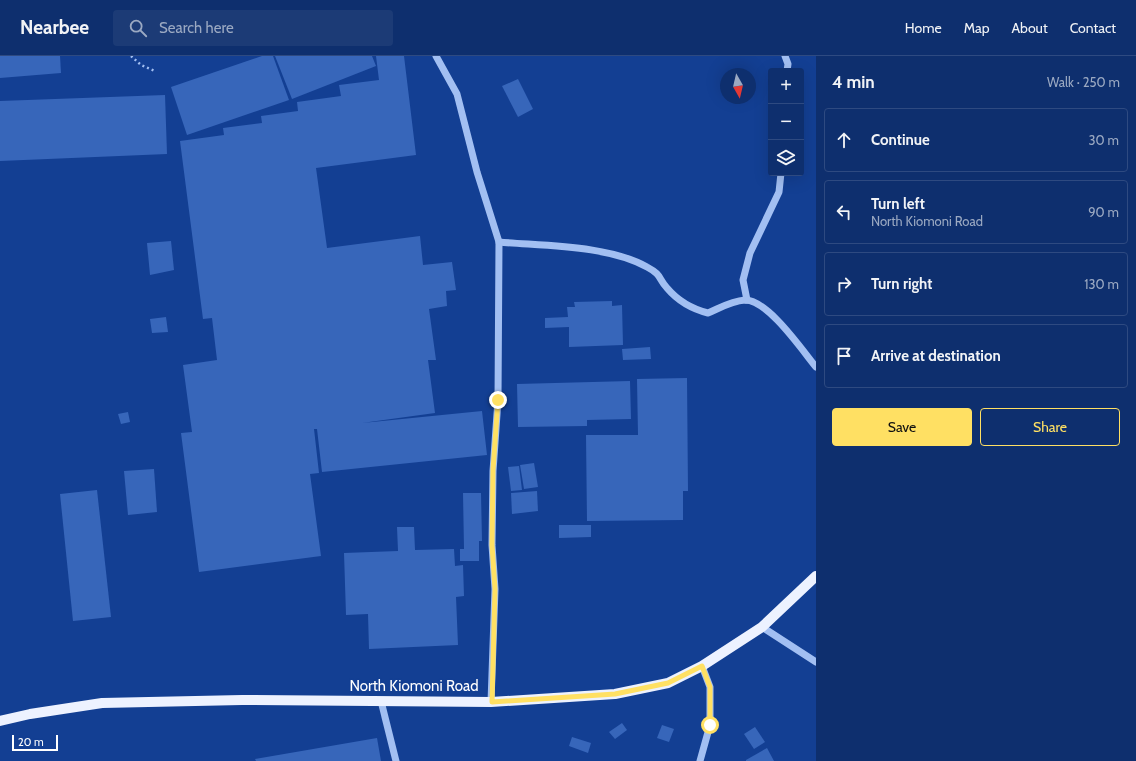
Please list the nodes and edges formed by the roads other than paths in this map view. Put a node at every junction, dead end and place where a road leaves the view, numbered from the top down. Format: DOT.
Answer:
graph roads {
  1 [pos="436,56"];
  2 [pos="785,56"];
  3 [pos="787,68"];
  4 [pos="781,176"];
  5 [pos="499,242"];
  6 [pos="747,300"];
  7 [pos="816,367"];
  8 [pos="816,576"];
  9 [pos="762,627"];
  10 [pos="816,662"];
  11 [pos="702,666"];
  12 [pos="381,701"];
  13 [pos="492,702"];
  14 [pos="0,721"];
  15 [pos="396,761"];
  16 [pos="700,761"];
  1 -- 5 [label="street"];
  2 -- 3 [label="street"];
  4 -- 6 [label="street"];
  5 -- 6 [label="street"];
  5 -- 13 [label="street"];
  6 -- 7 [label="street"];
  8 -- 9 [label="main road, North Kiomoni Road"];
  9 -- 10 [label="street"];
  9 -- 11 [label="main road, North Kiomoni Road"];
  11 -- 13 [label="main road, North Kiomoni Road"];
  11 -- 16 [label="street"];
  12 -- 13 [label="main road, North Kiomoni Road"];
  12 -- 14 [label="main road, North Kiomoni Road"];
  12 -- 15 [label="street"];
}
